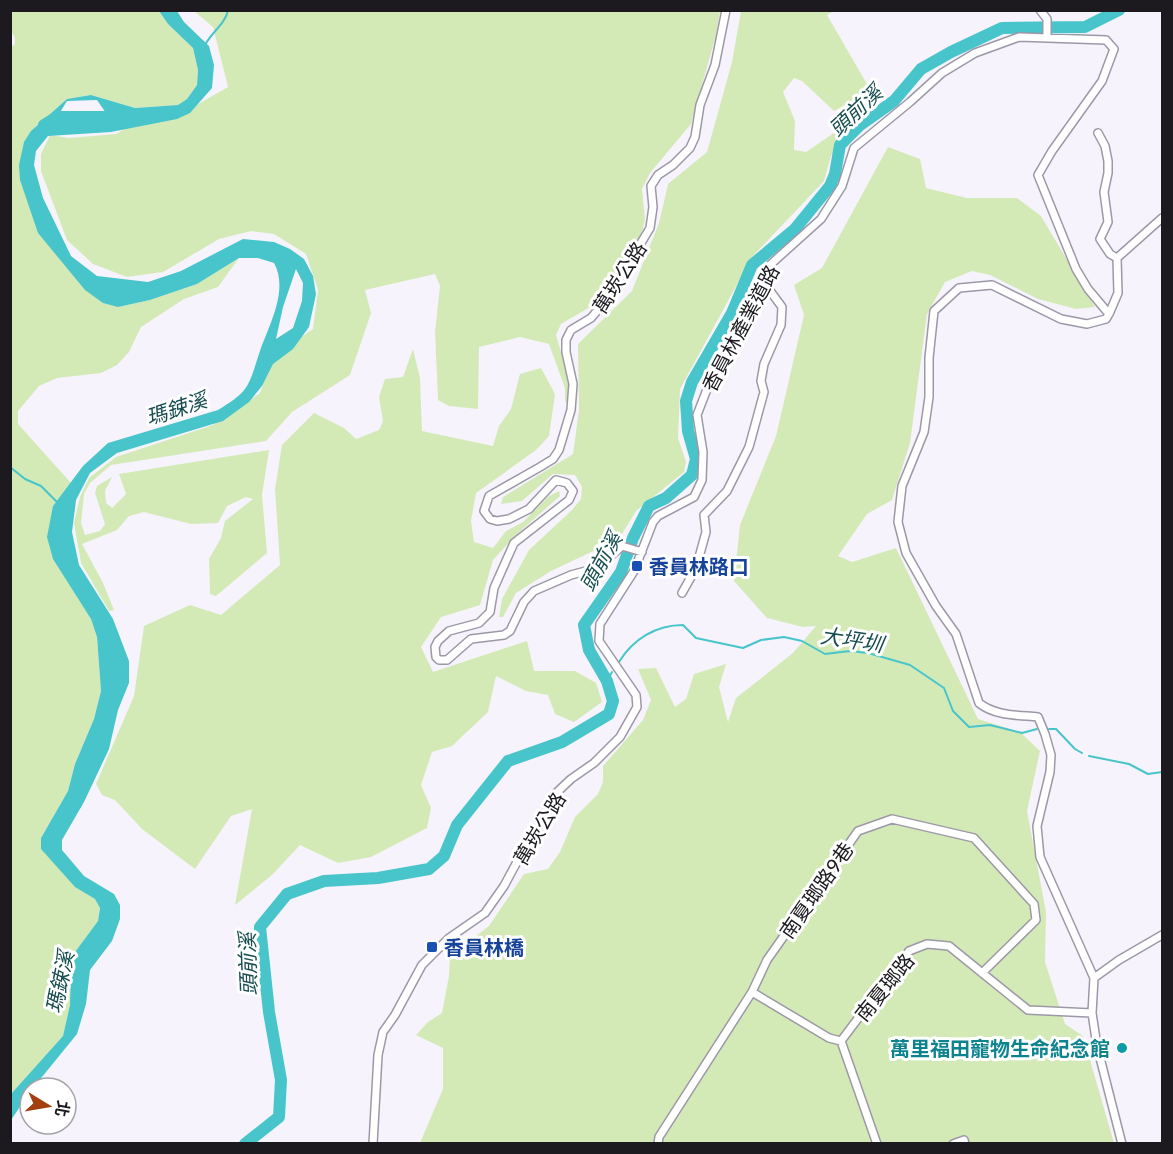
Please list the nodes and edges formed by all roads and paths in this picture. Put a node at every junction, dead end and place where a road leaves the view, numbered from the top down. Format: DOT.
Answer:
graph roads {
  1 [pos="726,10"];
  2 [pos="1040,10"];
  3 [pos="1047,38"];
  4 [pos="1098,133"];
  5 [pos="1162,218"];
  6 [pos="1117,258"];
  7 [pos="762,280"];
  8 [pos="1109,314"];
  9 [pos="642,552"];
  10 [pos="682,592"];
  11 [pos="1162,935"];
  12 [pos="982,973"];
  13 [pos="1094,978"];
  14 [pos="752,992"];
  15 [pos="1092,1013"];
  16 [pos="841,1041"];
  17 [pos="373,1143"];
  18 [pos="658,1143"];
  19 [pos="877,1143"];
  20 [pos="953,1143"];
  21 [pos="965,1143"];
  22 [pos="1122,1143"];
  1 -- 9 [label="street, 萬崁公路"];
  2 -- 3 [label="street"];
  3 -- 7 [label="street, 香員林產業道路"];
  3 -- 8 [label="street, 香員林產業道路"];
  4 -- 6 [label="street"];
  5 -- 6 [label="street"];
  6 -- 8 [label="street"];
  7 -- 9 [label="street, 香員林產業道路"];
  7 -- 10 [label="street"];
  8 -- 13 [label="street"];
  9 -- 17 [label="street, 萬崁公路"];
  11 -- 13 [label="street"];
  12 -- 14 [label="street, 南夏瑯路9巷"];
  12 -- 15 [label="street, 南夏瑯路"];
  12 -- 16 [label="street, 南夏瑯路"];
  13 -- 15 [label="street"];
  14 -- 16 [label="street"];
  14 -- 18 [label="street"];
  15 -- 22 [label="street"];
  16 -- 19 [label="street, 南夏瑯路"];
  20 -- 21 [label="street"];
}
